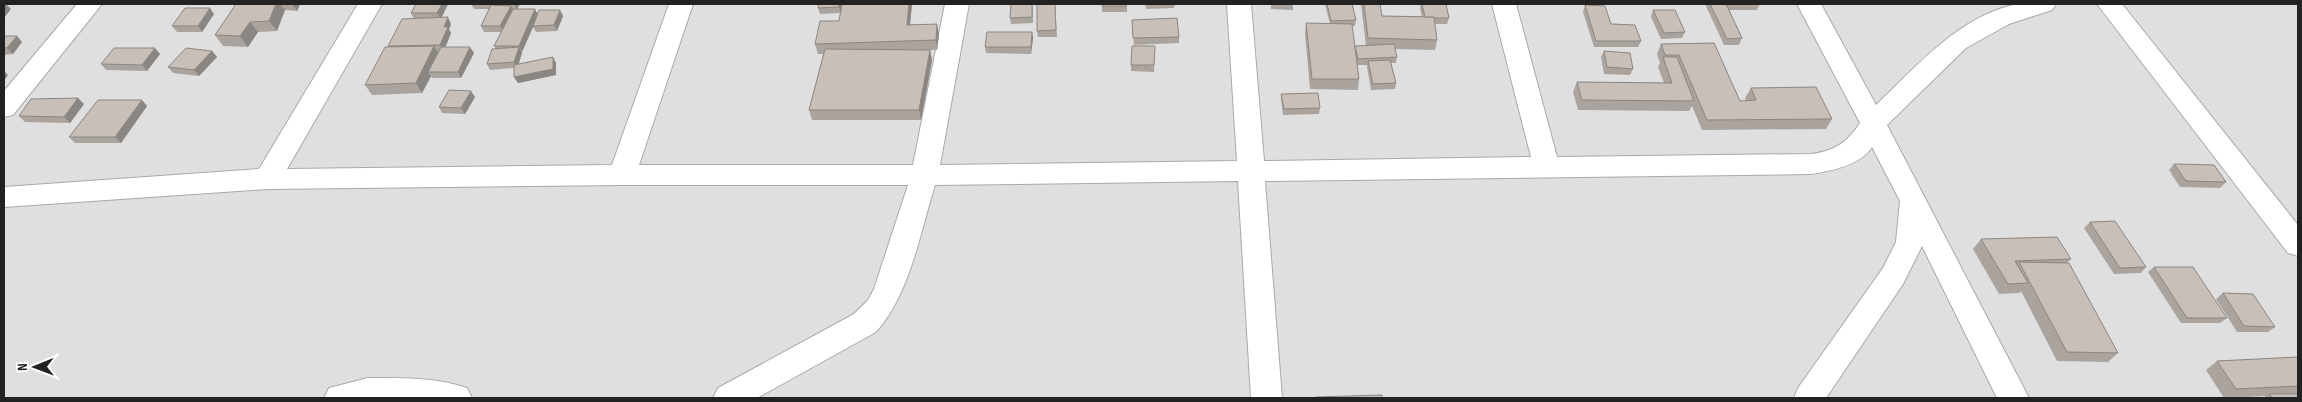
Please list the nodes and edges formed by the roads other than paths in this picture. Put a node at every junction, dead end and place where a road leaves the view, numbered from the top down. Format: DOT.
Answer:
graph roads {
  1 [pos="90,4"];
  2 [pos="370,4"];
  3 [pos="681,4"];
  4 [pos="957,4"];
  5 [pos="1239,4"];
  6 [pos="1504,4"];
  7 [pos="1810,4"];
  8 [pos="2044,4"];
  9 [pos="2109,4"];
  10 [pos="4,108"];
  11 [pos="1873,123"];
  12 [pos="1547,168"];
  13 [pos="1252,172"];
  14 [pos="622,175"];
  15 [pos="925,175"];
  16 [pos="267,179"];
  17 [pos="4,197"];
  18 [pos="1913,202"];
  19 [pos="2298,245"];
  20 [pos="340,398"];
  21 [pos="456,398"];
  22 [pos="729,398"];
  23 [pos="1267,398"];
  24 [pos="1809,398"];
  25 [pos="2013,398"];
  1 -- 10 [label="street"];
  2 -- 16 [label="street"];
  3 -- 14 [label="street"];
  4 -- 15 [label="street"];
  5 -- 13 [label="street"];
  6 -- 12 [label="street"];
  7 -- 11 [label="street"];
  8 -- 11 [label="street"];
  9 -- 19 [label="street"];
  11 -- 12 [label="street"];
  11 -- 18 [label="street"];
  12 -- 13 [label="street"];
  13 -- 15 [label="street"];
  13 -- 23 [label="street"];
  14 -- 15 [label="street"];
  14 -- 16 [label="street"];
  15 -- 22 [label="street"];
  16 -- 17 [label="street"];
  18 -- 24 [label="street"];
  18 -- 25 [label="street"];
  20 -- 21 [label="street"];
}
